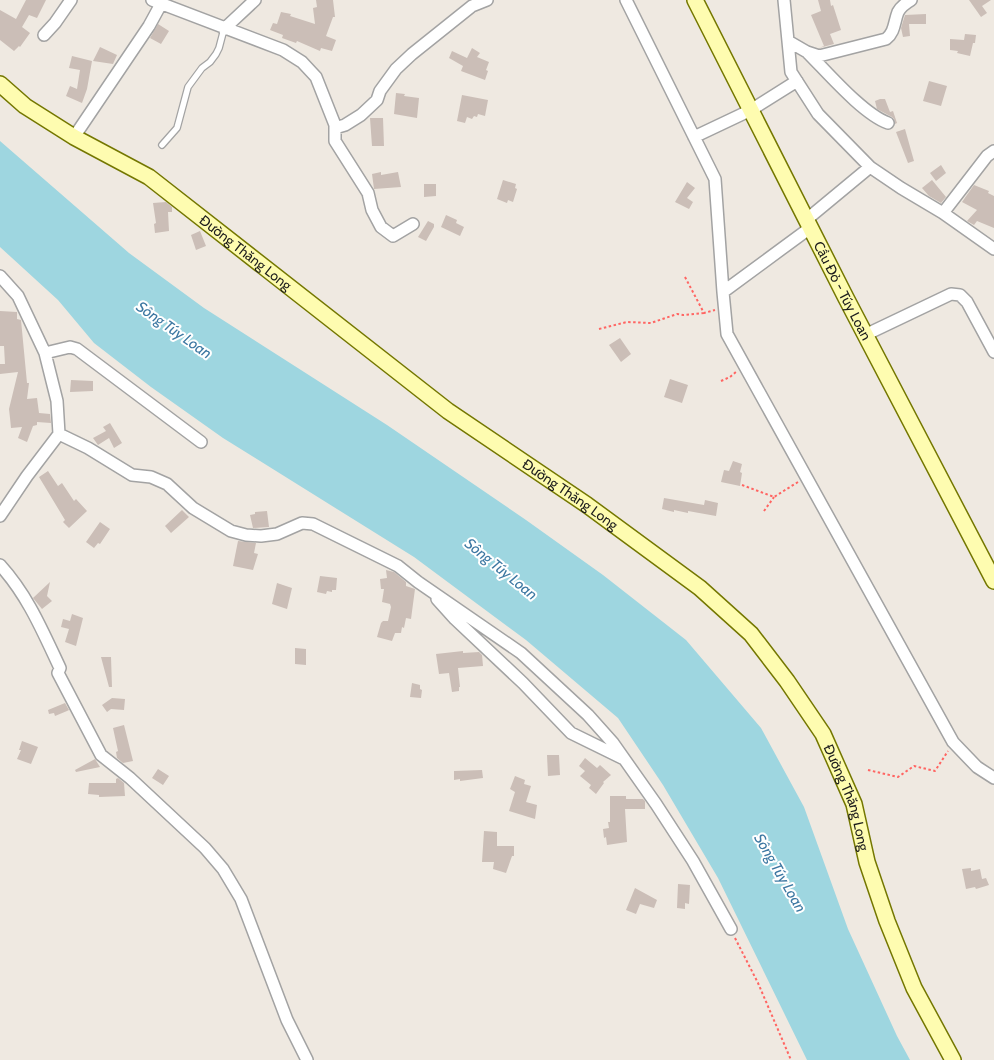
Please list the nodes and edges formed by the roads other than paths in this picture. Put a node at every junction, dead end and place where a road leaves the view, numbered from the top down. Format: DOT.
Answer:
graph roads {
  1 [pos="71,0"];
  2 [pos="255,0"];
  3 [pos="487,0"];
  4 [pos="626,0"];
  5 [pos="696,0"];
  6 [pos="784,0"];
  7 [pos="911,0"];
  8 [pos="156,2"];
  9 [pos="224,28"];
  10 [pos="44,35"];
  11 [pos="788,41"];
  12 [pos="807,52"];
  13 [pos="797,81"];
  14 [pos="0,84"];
  15 [pos="750,110"];
  16 [pos="888,123"];
  17 [pos="335,128"];
  18 [pos="694,136"];
  19 [pos="74,137"];
  20 [pos="162,145"];
  21 [pos="994,151"];
  22 [pos="870,167"];
  23 [pos="943,213"];
  24 [pos="413,224"];
  25 [pos="808,224"];
  26 [pos="994,249"];
  27 [pos="0,276"];
  28 [pos="723,292"];
  29 [pos="865,335"];
  30 [pos="994,352"];
  31 [pos="45,353"];
  32 [pos="59,434"];
  33 [pos="201,442"];
  34 [pos="0,516"];
  35 [pos="0,565"];
  36 [pos="994,581"];
  37 [pos="432,591"];
  38 [pos="625,760"];
  39 [pos="994,778"];
  40 [pos="731,929"];
  41 [pos="307,1060"];
  42 [pos="953,1060"];
  1 -- 10 [label="street"];
  2 -- 9 [label="street"];
  3 -- 17 [label="street"];
  4 -- 18 [label="street"];
  5 -- 15 [label="street, Cầu Đỏ - Túy Loan"];
  6 -- 11 [label="street"];
  7 -- 12 [label="street"];
  8 -- 9 [label="street"];
  8 -- 19 [label="street"];
  9 -- 17 [label="street"];
  9 -- 20 [label="lane"];
  11 -- 12 [label="street"];
  11 -- 13 [label="street"];
  12 -- 16 [label="street"];
  13 -- 15 [label="street"];
  13 -- 22 [label="street"];
  14 -- 19 [label="street, Đường Thăng Long"];
  15 -- 18 [label="street"];
  15 -- 25 [label="street, Cầu Đỏ - Túy Loan"];
  17 -- 24 [label="street"];
  18 -- 28 [label="street"];
  19 -- 42 [label="street, Đường Thăng Long"];
  21 -- 23 [label="street"];
  22 -- 23 [label="street"];
  22 -- 25 [label="street"];
  23 -- 26 [label="street"];
  25 -- 28 [label="street"];
  25 -- 29 [label="street, Cầu Đỏ - Túy Loan"];
  27 -- 31 [label="street"];
  28 -- 39 [label="street"];
  29 -- 30 [label="street"];
  29 -- 36 [label="street, Cầu Đỏ - Túy Loan"];
  31 -- 32 [label="street"];
  31 -- 33 [label="street"];
  32 -- 34 [label="street"];
  32 -- 37 [label="street"];
  35 -- 41 [label="street"];
  37 -- 38 [label="street"];
  37 -- 38 [label="street"];
  38 -- 40 [label="street"];
}
